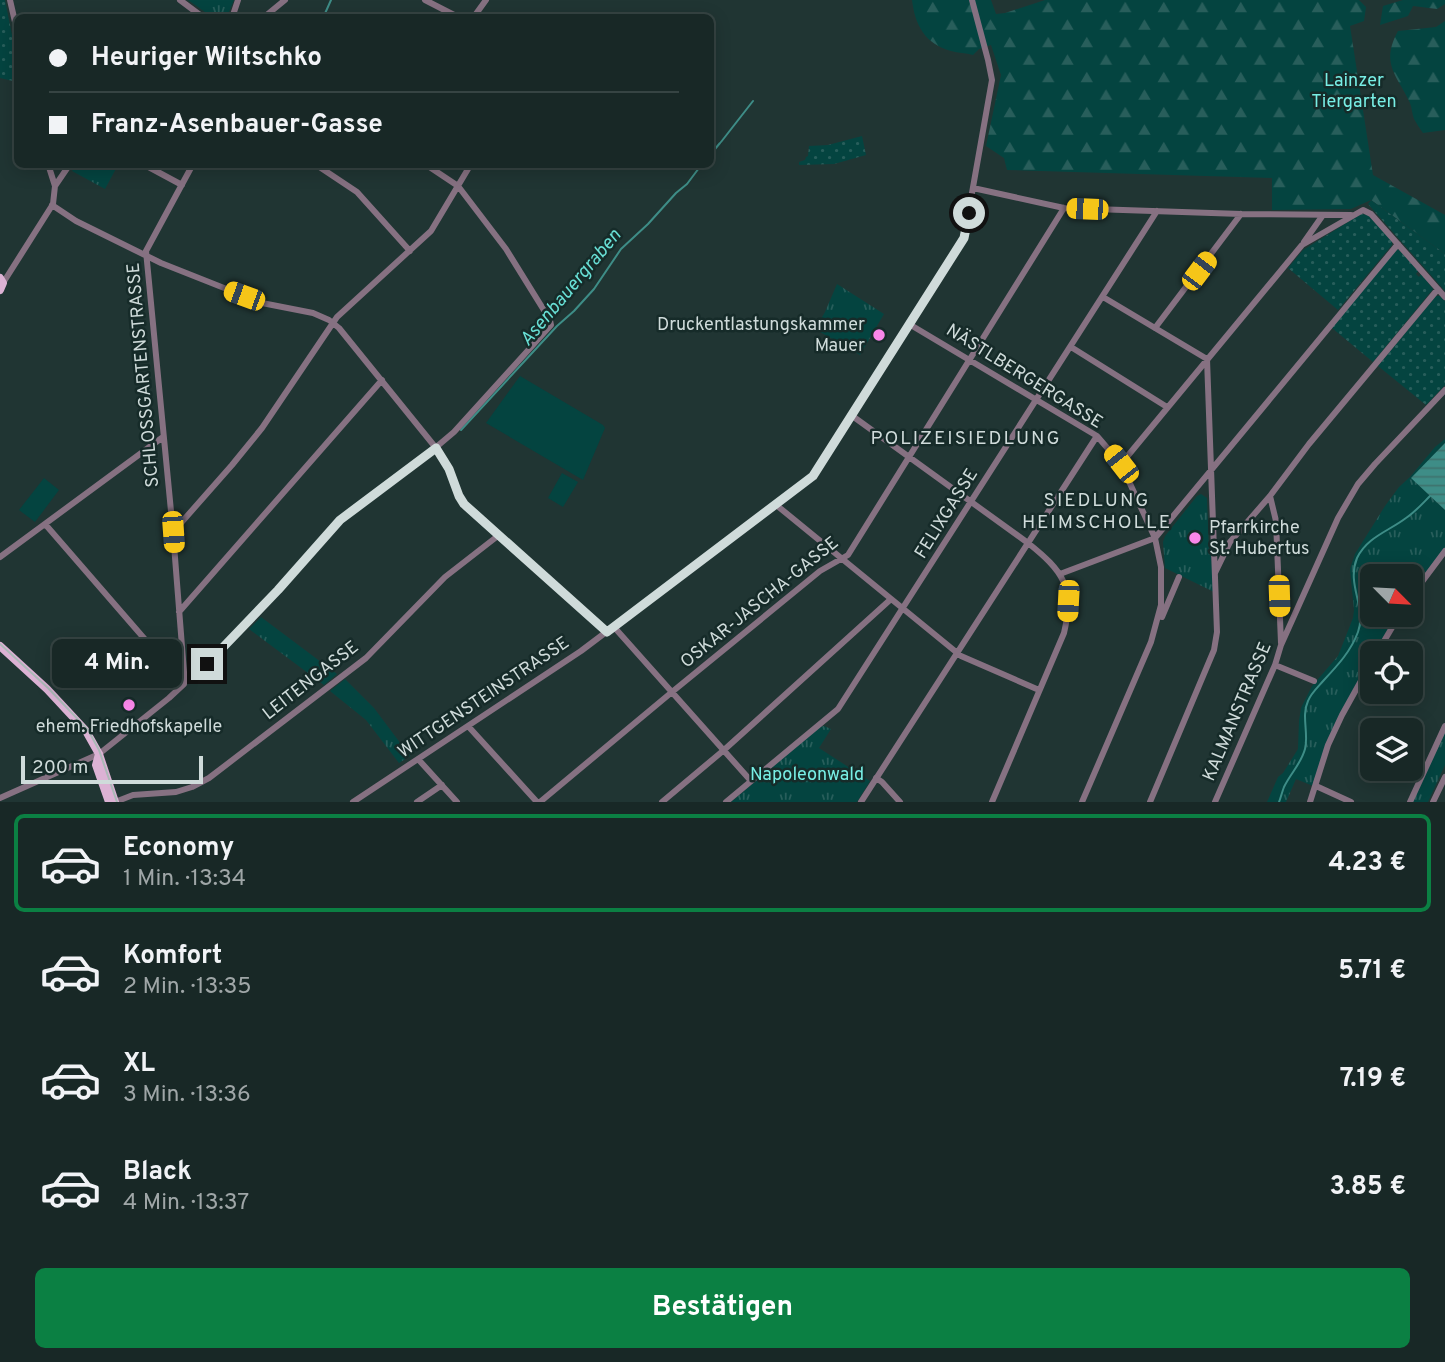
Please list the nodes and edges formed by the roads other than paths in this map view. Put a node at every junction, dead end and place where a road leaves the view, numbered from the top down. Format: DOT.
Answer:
graph roads {
  1 [pos="9,0"];
  2 [pos="180,0"];
  3 [pos="285,0"];
  4 [pos="425,0"];
  5 [pos="972,0"];
  6 [pos="199,14"];
  7 [pos="268,14"];
  8 [pos="452,14"];
  9 [pos="14,19"];
  10 [pos="49,168"];
  11 [pos="66,168"];
  12 [pos="150,168"];
  13 [pos="191,168"];
  14 [pos="321,168"];
  15 [pos="431,168"];
  16 [pos="469,168"];
  17 [pos="182,185"];
  18 [pos="55,186"];
  19 [pos="458,186"];
  20 [pos="973,188"];
  21 [pos="52,205"];
  22 [pos="1064,208"];
  23 [pos="1157,211"];
  24 [pos="1241,214"];
  25 [pos="1323,215"];
  26 [pos="1352,215"];
  27 [pos="1398,244"];
  28 [pos="1301,245"];
  29 [pos="410,251"];
  30 [pos="147,257"];
  31 [pos="1,284"];
  32 [pos="1438,289"];
  33 [pos="1103,297"];
  34 [pos="1445,297"];
  35 [pos="333,323"];
  36 [pos="909,324"];
  37 [pos="1155,328"];
  38 [pos="1071,347"];
  39 [pos="970,359"];
  40 [pos="1207,359"];
  41 [pos="382,380"];
  42 [pos="1445,390"];
  43 [pos="1037,399"];
  44 [pos="1167,407"];
  45 [pos="851,415"];
  46 [pos="1097,436"];
  47 [pos="163,437"];
  48 [pos="436,448"];
  49 [pos="908,457"];
  50 [pos="1121,464"];
  51 [pos="1212,469"];
  52 [pos="1270,495"];
  53 [pos="971,501"];
  54 [pos="775,504"];
  55 [pos="45,524"];
  56 [pos="173,532"];
  57 [pos="499,535"];
  58 [pos="1155,538"];
  59 [pos="1028,543"];
  60 [pos="1445,551"];
  61 [pos="0,557"];
  62 [pos="842,559"];
  63 [pos="1060,574"];
  64 [pos="1214,574"];
  65 [pos="1180,577"];
  66 [pos="1423,581"];
  67 [pos="891,599"];
  68 [pos="904,609"];
  69 [pos="179,612"];
  70 [pos="614,626"];
  71 [pos="607,632"];
  72 [pos="1151,642"];
  73 [pos="1281,645"];
  74 [pos="0,646"];
  75 [pos="958,653"];
  76 [pos="1275,664"];
  77 [pos="184,679"];
  78 [pos="1314,681"];
  79 [pos="1360,683"];
  80 [pos="1039,690"];
  81 [pos="672,692"];
  82 [pos="468,726"];
  83 [pos="1445,726"];
  84 [pos="724,750"];
  85 [pos="99,754"];
  86 [pos="418,759"];
  87 [pos="1445,777"];
  88 [pos="876,778"];
  89 [pos="751,781"];
  90 [pos="442,785"];
  91 [pos="1316,786"];
  92 [pos="0,798"];
  93 [pos="114,802"];
  94 [pos="353,802"];
  95 [pos="416,802"];
  96 [pos="457,802"];
  97 [pos="539,802"];
  98 [pos="662,802"];
  99 [pos="726,802"];
  100 [pos="861,802"];
  101 [pos="900,802"];
  102 [pos="992,802"];
  103 [pos="1082,802"];
  104 [pos="1150,802"];
  105 [pos="1215,802"];
  106 [pos="1310,802"];
  107 [pos="1351,802"];
  108 [pos="1410,802"];
  109 [pos="1433,802"];
  1 -- 9 [label="street"];
  2 -- 6 [label="street"];
  3 -- 7 [label="street"];
  4 -- 8 [label="street"];
  5 -- 20 [label="street, WITTGENSTEINSTRASSE"];
  10 -- 18 [label="street"];
  11 -- 18 [label="street"];
  12 -- 17 [label="street"];
  13 -- 17 [label="street, SCHLOSSGARTENSTRASSE"];
  14 -- 29 [label="street"];
  15 -- 19 [label="street"];
  16 -- 19 [label="street"];
  17 -- 30 [label="street, SCHLOSSGARTENSTRASSE"];
  18 -- 21 [label="street"];
  19 -- 29 [label="street"];
  19 -- 48 [label="street"];
  20 -- 22 [label="street"];
  20 -- 36 [label="street, WITTGENSTEINSTRASSE"];
  21 -- 30 [label="street"];
  21 -- 31 [label="street"];
  22 -- 23 [label="street"];
  22 -- 39 [label="street, OSKAR-JASCHA-GASSE"];
  23 -- 24 [label="street"];
  23 -- 33 [label="street, FELIXGASSE"];
  24 -- 25 [label="street"];
  24 -- 37 [label="street"];
  25 -- 26 [label="street"];
  25 -- 28 [label="street"];
  26 -- 27 [label="street"];
  26 -- 28 [label="street"];
  27 -- 32 [label="street"];
  27 -- 51 [label="street"];
  28 -- 40 [label="street"];
  29 -- 35 [label="street"];
  30 -- 35 [label="street"];
  30 -- 47 [label="street, SCHLOSSGARTENSTRASSE"];
  32 -- 34 [label="street"];
  32 -- 52 [label="street"];
  33 -- 37 [label="street"];
  33 -- 38 [label="street, FELIXGASSE"];
  35 -- 41 [label="street"];
  35 -- 56 [label="street"];
  36 -- 39 [label="street, NÄSTLBERGERGASSE"];
  36 -- 45 [label="street, WITTGENSTEINSTRASSE"];
  37 -- 40 [label="street"];
  38 -- 43 [label="street, FELIXGASSE"];
  38 -- 44 [label="street"];
  39 -- 43 [label="street, NÄSTLBERGERGASSE"];
  39 -- 49 [label="street, OSKAR-JASCHA-GASSE"];
  40 -- 44 [label="street"];
  40 -- 51 [label="street"];
  41 -- 48 [label="street"];
  41 -- 69 [label="street"];
  42 -- 73 [label="street, KALMANSTRASSE"];
  43 -- 46 [label="street, NÄSTLBERGERGASSE"];
  43 -- 53 [label="street, FELIXGASSE"];
  44 -- 50 [label="street"];
  45 -- 49 [label="street"];
  45 -- 54 [label="street, WITTGENSTEINSTRASSE"];
  46 -- 50 [label="street, NÄSTLBERGERGASSE"];
  46 -- 59 [label="street"];
  47 -- 55 [label="street"];
  47 -- 56 [label="street, SCHLOSSGARTENSTRASSE"];
  48 -- 57 [label="street"];
  48 -- 77 [label="street"];
  49 -- 53 [label="street"];
  49 -- 62 [label="street, OSKAR-JASCHA-GASSE"];
  50 -- 58 [label="street, NÄSTLBERGERGASSE"];
  51 -- 58 [label="street"];
  51 -- 64 [label="street"];
  52 -- 64 [label="street"];
  52 -- 73 [label="street"];
  53 -- 59 [label="street"];
  53 -- 68 [label="street, FELIXGASSE"];
  54 -- 62 [label="street"];
  54 -- 70 [label="street, WITTGENSTEINSTRASSE"];
  55 -- 61 [label="street"];
  55 -- 77 [label="street"];
  56 -- 69 [label="street, SCHLOSSGARTENSTRASSE"];
  57 -- 71 [label="street"];
  57 -- 93 [label="street, LEITENGASSE"];
  58 -- 63 [label="street"];
  58 -- 72 [label="street, NÄSTLBERGERGASSE"];
  59 -- 63 [label="street"];
  59 -- 75 [label="street"];
  60 -- 66 [label="street"];
  62 -- 67 [label="street"];
  62 -- 81 [label="street, OSKAR-JASCHA-GASSE"];
  63 -- 80 [label="street"];
  64 -- 104 [label="street"];
  65 -- 72 [label="street"];
  67 -- 68 [label="street"];
  67 -- 84 [label="street"];
  68 -- 75 [label="street"];
  68 -- 89 [label="street, FELIXGASSE"];
  69 -- 77 [label="street, SCHLOSSGARTENSTRASSE"];
  70 -- 71 [label="street, WITTGENSTEINSTRASSE"];
  70 -- 81 [label="street"];
  71 -- 82 [label="street, WITTGENSTEINSTRASSE"];
  72 -- 103 [label="street"];
  73 -- 76 [label="street, KALMANSTRASSE"];
  74 -- 85 [label="main road"];
  75 -- 80 [label="street"];
  75 -- 88 [label="street"];
  76 -- 78 [label="street"];
  76 -- 105 [label="street, KALMANSTRASSE"];
  77 -- 85 [label="street"];
  79 -- 91 [label="street"];
  80 -- 102 [label="street"];
  81 -- 84 [label="street"];
  81 -- 97 [label="street, OSKAR-JASCHA-GASSE"];
  82 -- 86 [label="street, WITTGENSTEINSTRASSE"];
  82 -- 97 [label="street"];
  83 -- 108 [label="street"];
  84 -- 89 [label="street"];
  84 -- 98 [label="street"];
  85 -- 92 [label="street"];
  85 -- 93 [label="main road"];
  86 -- 90 [label="street"];
  86 -- 94 [label="street, WITTGENSTEINSTRASSE"];
  87 -- 109 [label="street"];
  88 -- 100 [label="street"];
  88 -- 101 [label="street"];
  89 -- 99 [label="street, FELIXGASSE"];
  90 -- 95 [label="street"];
  90 -- 96 [label="street"];
  91 -- 106 [label="street"];
  91 -- 107 [label="street"];
}
